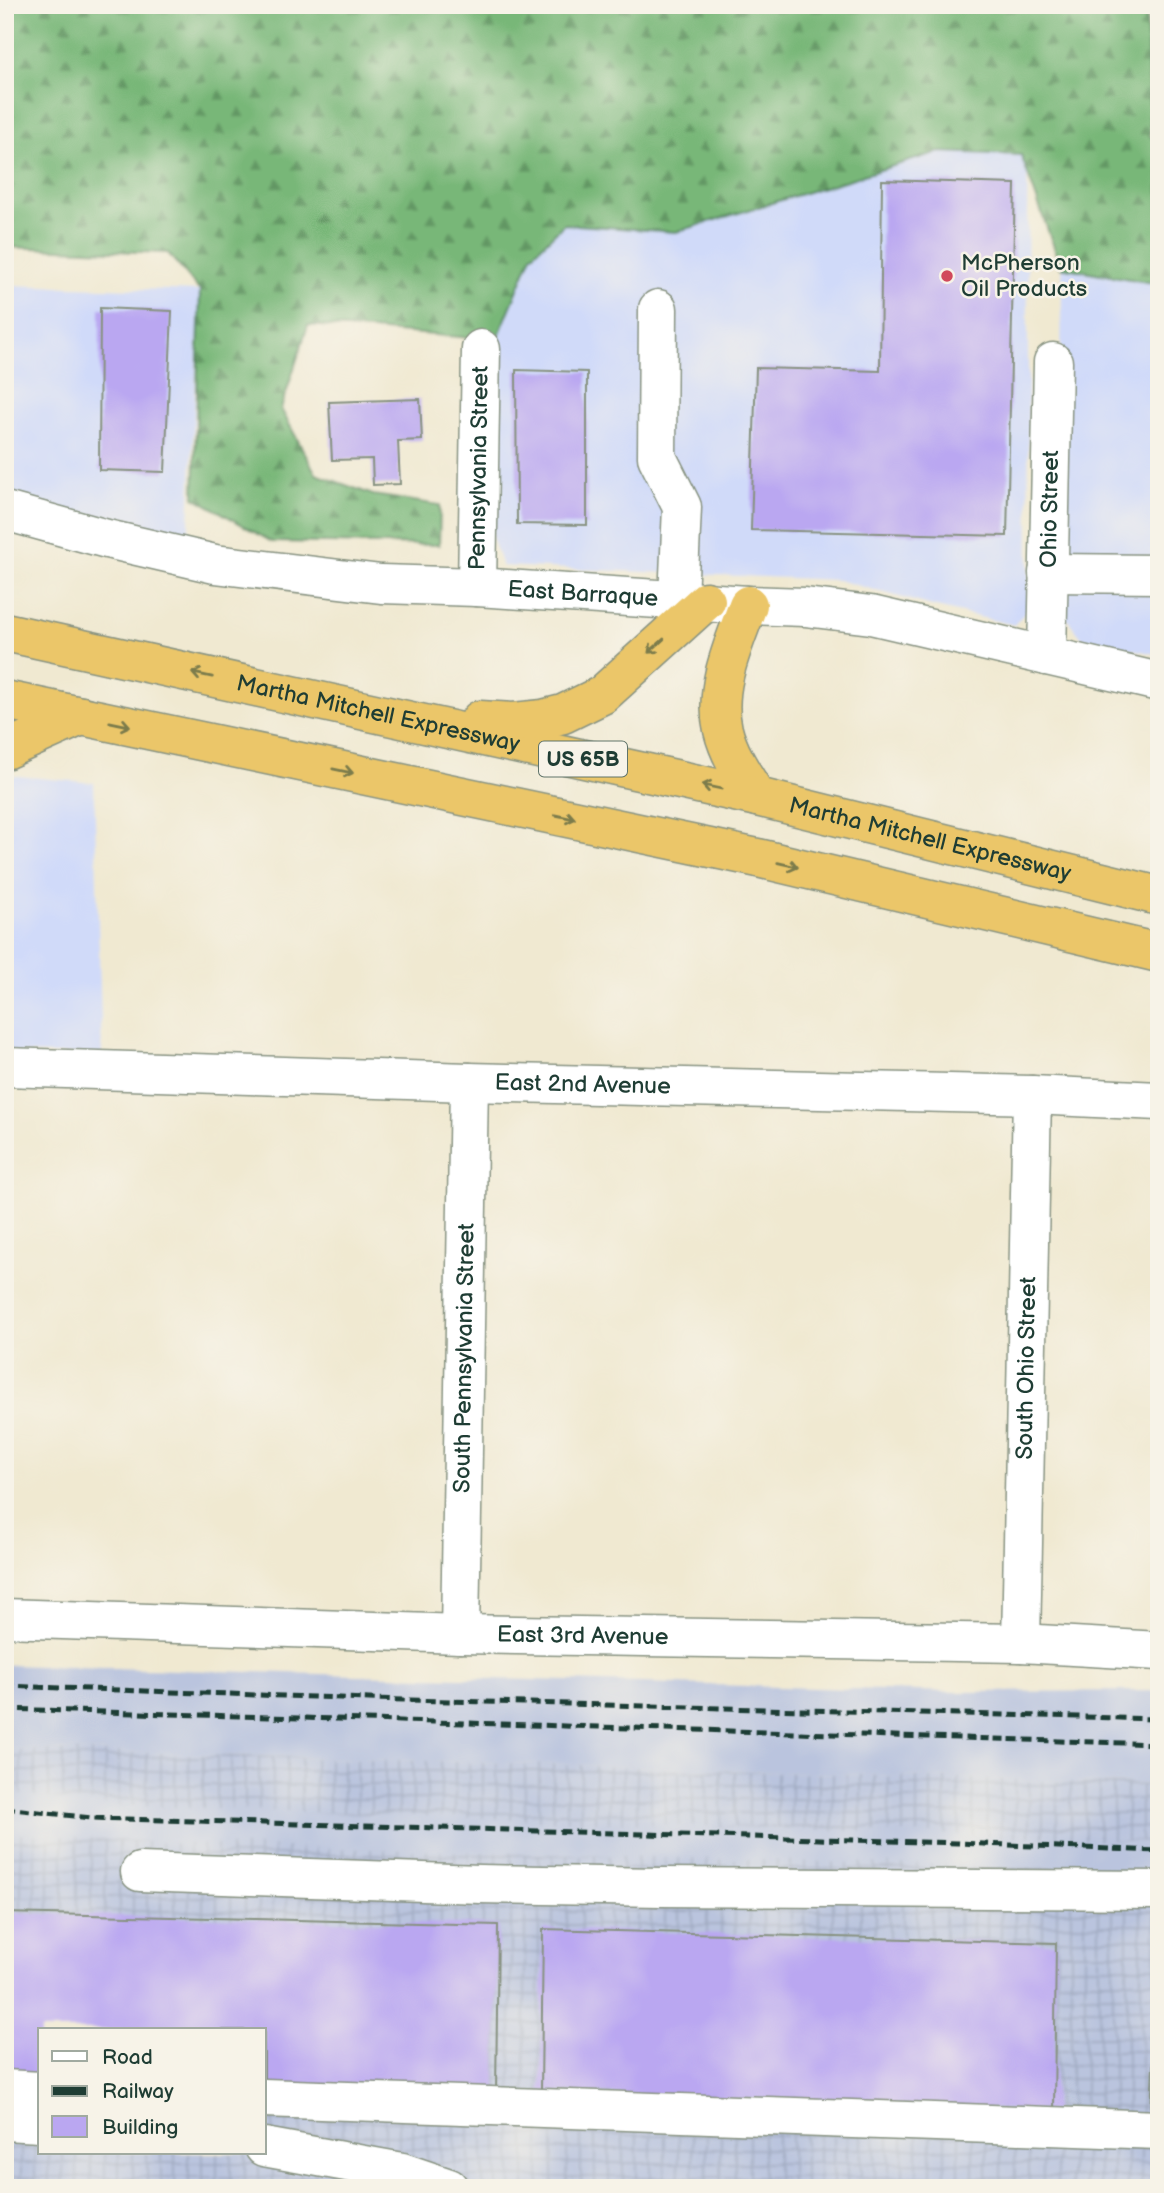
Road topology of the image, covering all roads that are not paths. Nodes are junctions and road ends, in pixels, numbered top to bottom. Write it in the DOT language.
graph roads {
  1 [pos="658,309"];
  2 [pos="481,349"];
  3 [pos="1053,362"];
  4 [pos="5,511"];
  5 [pos="1048,573"];
  6 [pos="1159,574"];
  7 [pos="477,587"];
  8 [pos="692,600"];
  9 [pos="748,605"];
  10 [pos="5,632"];
  11 [pos="1047,656"];
  12 [pos="1159,682"];
  13 [pos="5,700"];
  14 [pos="81,716"];
  15 [pos="387,716"];
  16 [pos="5,750"];
  17 [pos="757,797"];
  18 [pos="1159,896"];
  19 [pos="1159,953"];
  20 [pos="5,1067"];
  21 [pos="469,1082"];
  22 [pos="1031,1095"];
  23 [pos="1159,1101"];
  24 [pos="5,1618"];
  25 [pos="460,1634"];
  26 [pos="1021,1643"];
  27 [pos="1159,1651"];
  28 [pos="140,1872"];
  29 [pos="1159,1891"];
  30 [pos="5,2089"];
  31 [pos="38,2091"];
  32 [pos="266,2098"];
  33 [pos="5,2121"];
  34 [pos="38,2123"];
  35 [pos="266,2124"];
  36 [pos="1159,2130"];
  37 [pos="266,2147"];
  38 [pos="302,2153"];
  39 [pos="449,2188"];
  1 -- 8 [label="street"];
  2 -- 7 [label="street, Pennsylvania Street"];
  3 -- 5 [label="street, Ohio Street"];
  4 -- 7 [label="street, East Barraque"];
  5 -- 6 [label="street"];
  5 -- 11 [label="street, Ohio Street"];
  7 -- 8 [label="street, East Barraque"];
  8 -- 9 [label="street, East Barraque"];
  8 -- 15 [label="highway, one-way"];
  9 -- 11 [label="street, East Barraque"];
  9 -- 17 [label="highway"];
  15 -- 10 [label="highway, Martha Mitchell Expressway / US 65B, one-way"];
  11 -- 12 [label="street, East Barraque"];
  13 -- 14 [label="highway"];
  14 -- 16 [label="highway"];
  14 -- 19 [label="highway, one-way"];
  17 -- 15 [label="highway, Martha Mitchell Expressway / US 65B, one-way"];
  17 -- 18 [label="highway, Martha Mitchell Expressway / US 65B"];
  20 -- 21 [label="street, East 2nd Avenue"];
  21 -- 22 [label="street, East 2nd Avenue"];
  21 -- 25 [label="street, South Pennsylvania Street"];
  22 -- 23 [label="street, East 2nd Avenue"];
  22 -- 26 [label="street, South Ohio Street"];
  24 -- 25 [label="street, East 3rd Avenue"];
  25 -- 26 [label="street, East 3rd Avenue"];
  26 -- 27 [label="street, East 3rd Avenue"];
  28 -- 29 [label="street"];
  30 -- 31 [label="street"];
  32 -- 36 [label="street"];
  33 -- 34 [label="street"];
  35 -- 38 [label="street"];
  37 -- 38 [label="street"];
  38 -- 39 [label="street"];
}
